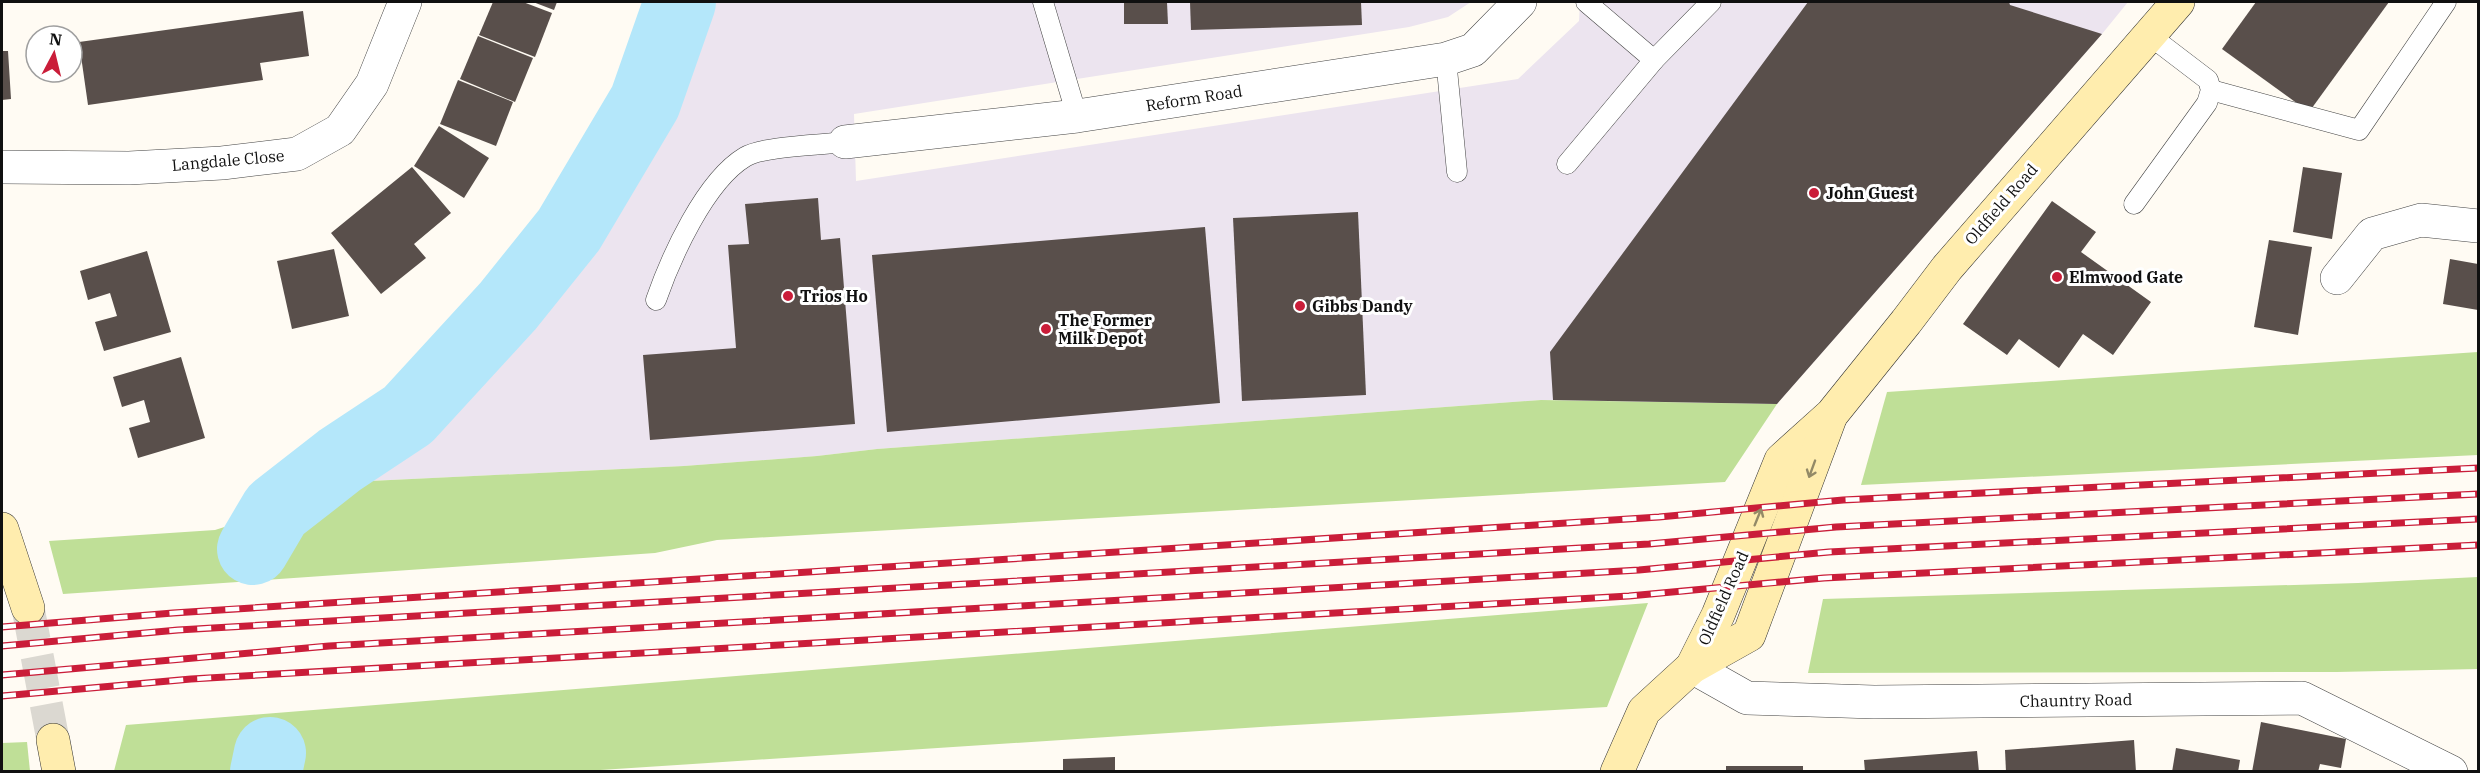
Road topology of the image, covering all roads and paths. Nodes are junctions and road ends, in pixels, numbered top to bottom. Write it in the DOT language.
graph roads {
  1 [pos="405,2"];
  2 [pos="1043,2"];
  3 [pos="1520,2"];
  4 [pos="1586,2"];
  5 [pos="1711,2"];
  6 [pos="2446,2"];
  7 [pos="2171,4"];
  8 [pos="2149,35"];
  9 [pos="1446,59"];
  10 [pos="1654,60"];
  11 [pos="2211,90"];
  12 [pos="1077,116"];
  13 [pos="845,142"];
  14 [pos="1567,164"];
  15 [pos="2,167"];
  16 [pos="1457,172"];
  17 [pos="2133,204"];
  18 [pos="2478,226"];
  19 [pos="2337,278"];
  20 [pos="656,300"];
  21 [pos="2,529"];
  22 [pos="28,608"];
  23 [pos="1692,667"];
  24 [pos="52,740"];
  25 [pos="59,771"];
  26 [pos="1617,771"];
  27 [pos="2451,771"];
  1 -- 15 [label="street, Langdale Close"];
  2 -- 12 [label="lane"];
  3 -- 9 [label="street, Reform Road"];
  4 -- 10 [label="lane"];
  5 -- 10 [label="lane"];
  6 -- 11 [label="lane"];
  7 -- 8 [label="main road, Oldfield Road"];
  8 -- 11 [label="lane"];
  8 -- 23 [label="main road, Oldfield Road"];
  9 -- 12 [label="street, Reform Road"];
  9 -- 16 [label="lane"];
  10 -- 14 [label="lane"];
  11 -- 17 [label="lane"];
  12 -- 13 [label="street, Reform Road"];
  13 -- 20 [label="lane"];
  18 -- 19 [label="street"];
  21 -- 22 [label="main road"];
  23 -- 26 [label="main road, Oldfield Road"];
  23 -- 27 [label="street, Chauntry Road"];
  24 -- 25 [label="main road"];
}
